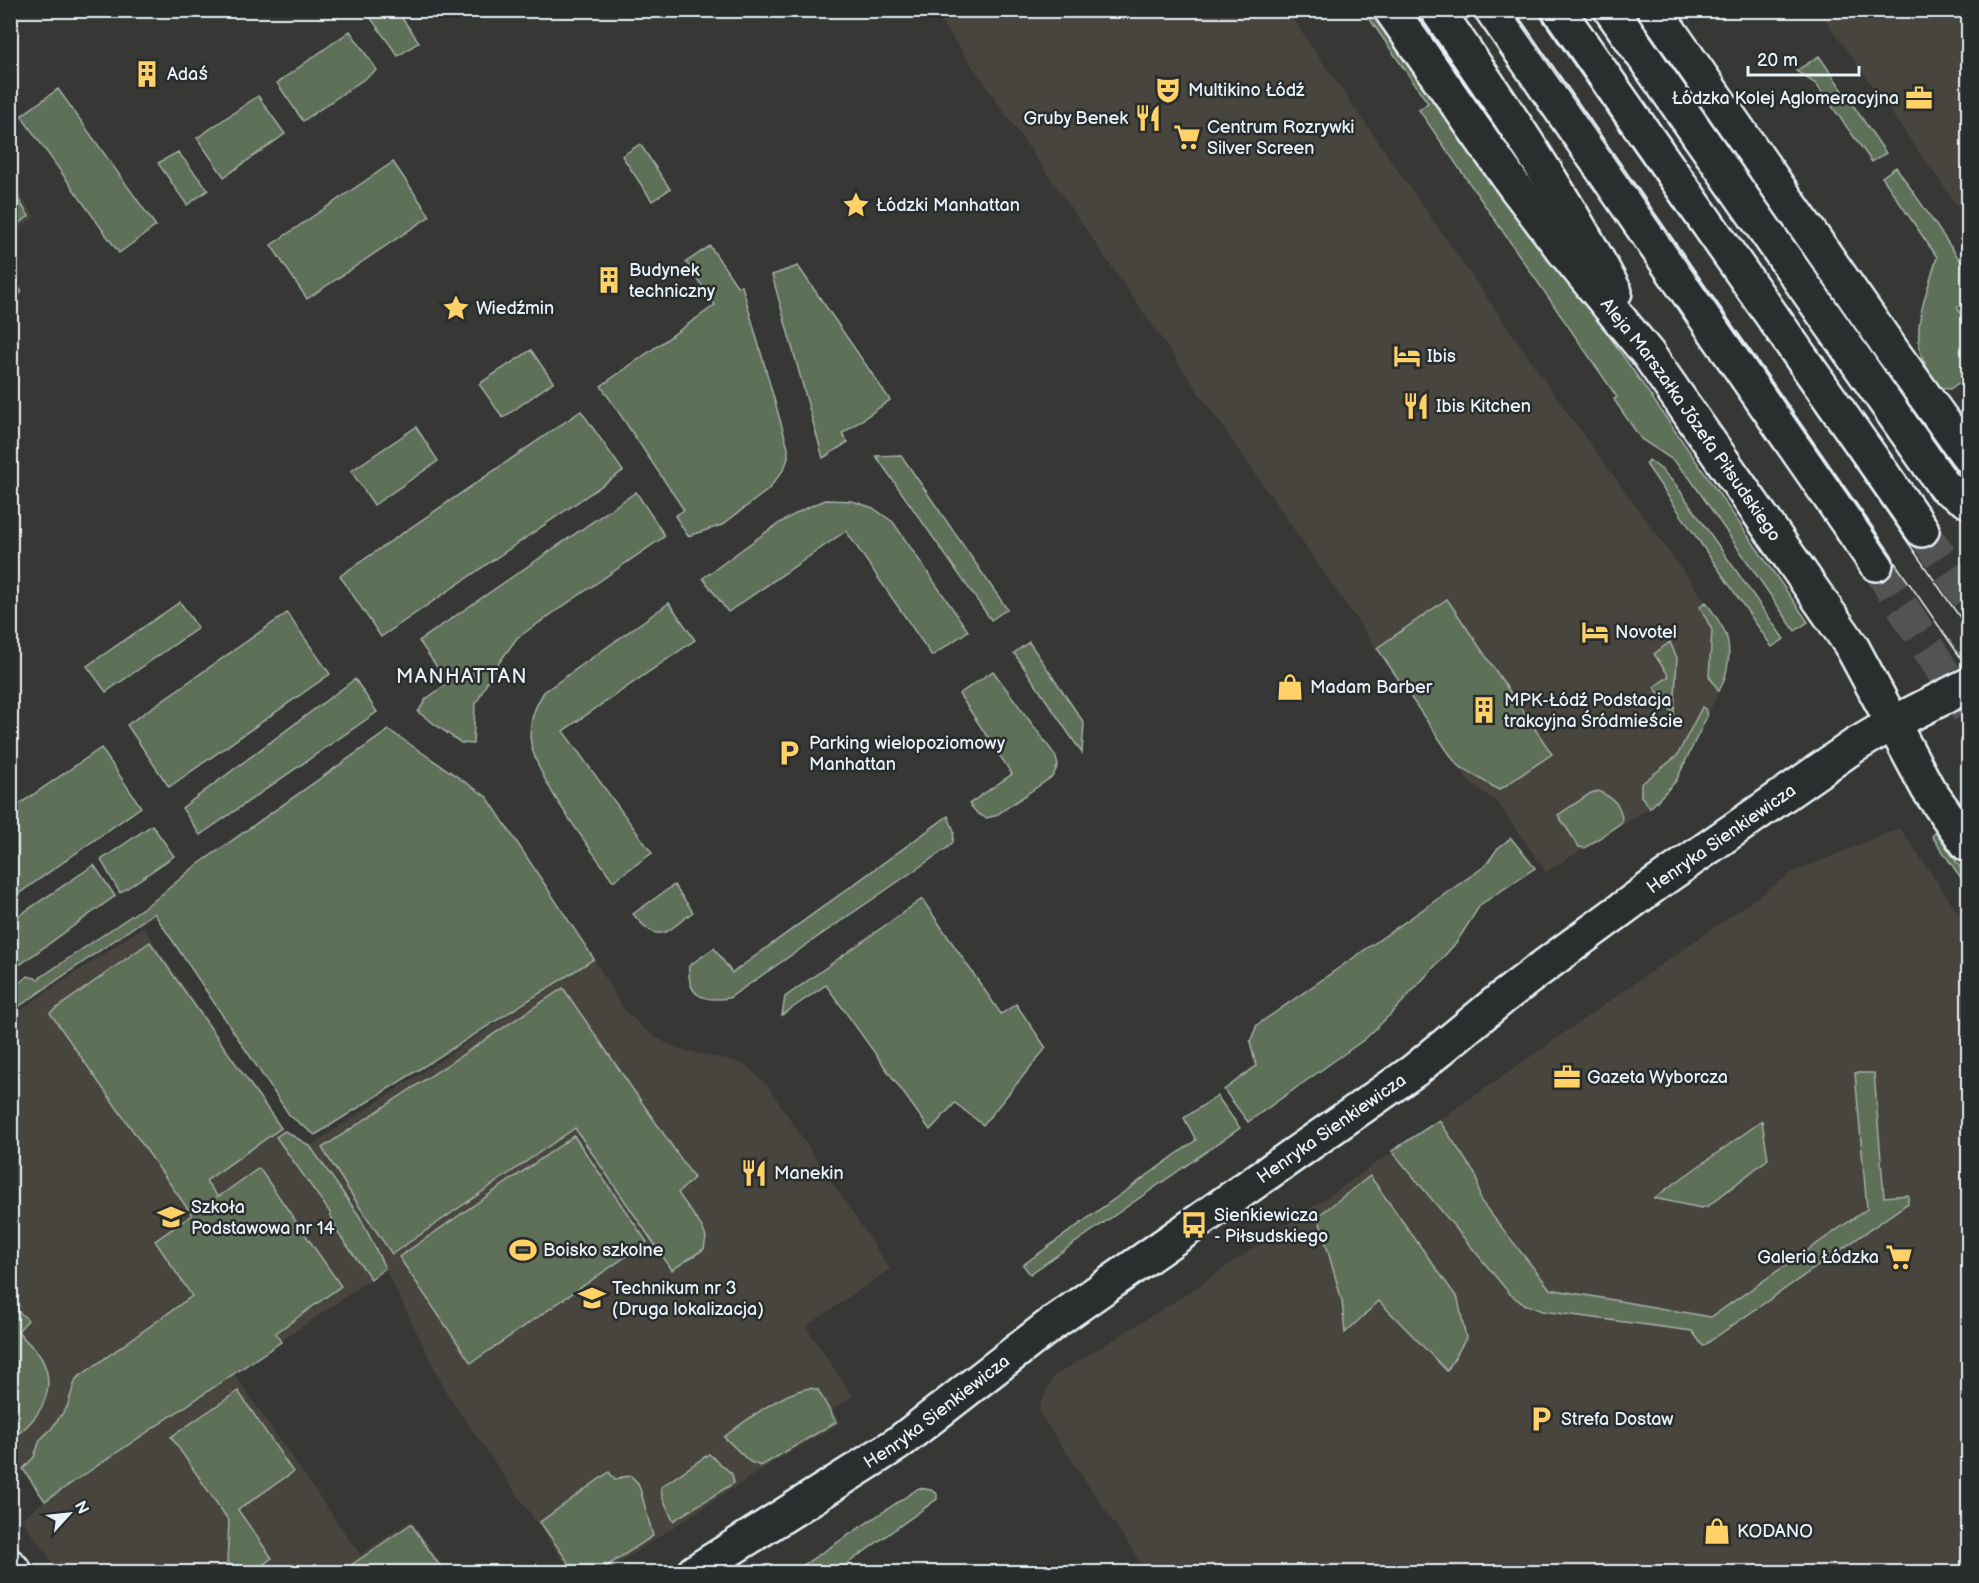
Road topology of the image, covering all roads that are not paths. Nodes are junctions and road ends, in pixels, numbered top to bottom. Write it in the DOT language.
graph roads {
  1 [pos="1391,10"];
  2 [pos="1437,10"];
  3 [pos="1492,10"];
  4 [pos="1558,10"];
  5 [pos="1611,10"];
  6 [pos="1655,10"];
  7 [pos="1648,354"];
  8 [pos="1968,456"];
  9 [pos="1968,501"];
  10 [pos="1922,530"];
  11 [pos="1876,564"];
  12 [pos="1968,685"];
  13 [pos="1893,723"];
  14 [pos="1968,845"];
  15 [pos="10,1566"];
  16 [pos="15,1572"];
  17 [pos="694,1572"];
  1 -- 7 [label="main road, Aleja Marszałka Józefa Piłsudskiego"];
  2 -- 7 [label="main road"];
  3 -- 11 [label="main road"];
  4 -- 10 [label="main road"];
  5 -- 9 [label="main road"];
  6 -- 8 [label="main road"];
  7 -- 13 [label="main road, Aleja Marszałka Józefa Piłsudskiego"];
  12 -- 13 [label="main road, Henryka Sienkiewicza"];
  13 -- 14 [label="main road, Aleja Marszałka Józefa Piłsudskiego"];
  13 -- 17 [label="main road, Henryka Sienkiewicza"];
  15 -- 16 [label="main road"];
}
